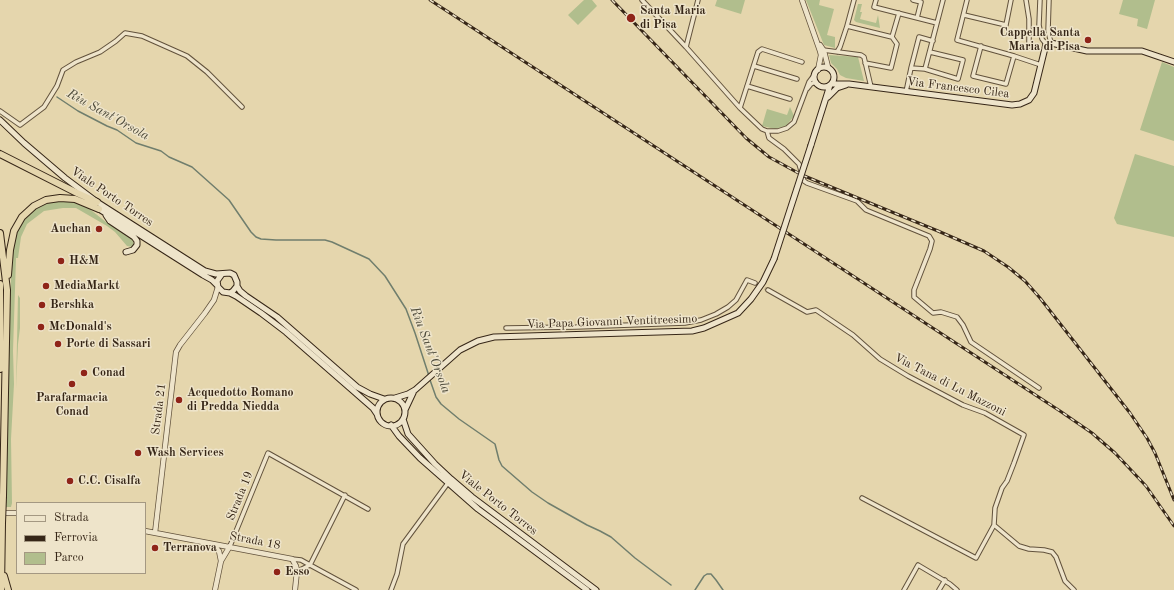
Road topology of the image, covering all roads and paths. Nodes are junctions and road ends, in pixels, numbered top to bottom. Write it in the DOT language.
graph roads {
  1 [pos="642,0"];
  2 [pos="698,0"];
  3 [pos="802,0"];
  4 [pos="848,0"];
  5 [pos="853,0"];
  6 [pos="876,0"];
  7 [pos="913,0"];
  8 [pos="943,0"];
  9 [pos="967,0"];
  10 [pos="1011,0"];
  11 [pos="1026,0"];
  12 [pos="1040,0"];
  13 [pos="1049,0"];
  14 [pos="899,13"];
  15 [pos="964,15"];
  16 [pos="916,18"];
  17 [pos="937,23"];
  18 [pos="847,26"];
  19 [pos="815,36"];
  20 [pos="892,37"];
  21 [pos="933,41"];
  22 [pos="1048,43"];
  23 [pos="981,46"];
  24 [pos="1029,46"];
  25 [pos="686,47"];
  26 [pos="823,50"];
  27 [pos="837,52"];
  28 [pos="930,52"];
  29 [pos="1014,56"];
  30 [pos="802,62"];
  31 [pos="1174,62"];
  32 [pos="865,63"];
  33 [pos="1041,64"];
  34 [pos="754,66"];
  35 [pos="828,68"];
  36 [pos="911,68"];
  37 [pos="925,69"];
  38 [pos="816,72"];
  39 [pos="834,76"];
  40 [pos="797,80"];
  41 [pos="818,84"];
  42 [pos="830,84"];
  43 [pos="848,84"];
  44 [pos="747,86"];
  45 [pos="871,86"];
  46 [pos="805,92"];
  47 [pos="906,92"];
  48 [pos="790,99"];
  49 [pos="825,102"];
  50 [pos="242,107"];
  51 [pos="740,108"];
  52 [pos="0,110"];
  53 [pos="0,120"];
  54 [pos="767,131"];
  55 [pos="0,154"];
  56 [pos="77,193"];
  57 [pos="97,202"];
  58 [pos="102,211"];
  59 [pos="0,233"];
  60 [pos="126,252"];
  61 [pos="222,274"];
  62 [pos="755,283"];
  63 [pos="0,284"];
  64 [pos="217,286"];
  65 [pos="237,286"];
  66 [pos="7,290"];
  67 [pos="768,290"];
  68 [pos="223,292"];
  69 [pos="230,293"];
  70 [pos="214,300"];
  71 [pos="576,327"];
  72 [pos="506,328"];
  73 [pos="574,334"];
  74 [pos="0,369"];
  75 [pos="1039,388"];
  76 [pos="415,390"];
  77 [pos="396,398"];
  78 [pos="384,399"];
  79 [pos="405,410"];
  80 [pos="377,414"];
  81 [pos="403,419"];
  82 [pos="391,426"];
  83 [pos="448,483"];
  84 [pos="345,495"];
  85 [pos="862,498"];
  86 [pos="368,509"];
  87 [pos="16,512"];
  88 [pos="0,513"];
  89 [pos="994,525"];
  90 [pos="146,531"];
  91 [pos="155,533"];
  92 [pos="212,543"];
  93 [pos="230,546"];
  94 [pos="1,550"];
  95 [pos="292,559"];
  96 [pos="221,561"];
  97 [pos="310,565"];
  98 [pos="297,574"];
  99 [pos="945,580"];
  100 [pos="1,590"];
  101 [pos="8,590"];
  102 [pos="215,590"];
  103 [pos="295,590"];
  104 [pos="356,590"];
  105 [pos="391,590"];
  106 [pos="587,590"];
  107 [pos="596,590"];
  108 [pos="904,590"];
  109 [pos="939,590"];
  110 [pos="957,590"];
  111 [pos="1074,590"];
  1 -- 25 [label="street"];
  2 -- 25 [label="street"];
  3 -- 19 [label="street"];
  4 -- 5 [label="street"];
  5 -- 18 [label="street"];
  6 -- 14 [label="street"];
  7 -- 16 [label="street"];
  8 -- 17 [label="street"];
  9 -- 15 [label="street"];
  10 -- 15 [label="street"];
  11 -- 24 [label="street"];
  12 -- 22 [label="street"];
  13 -- 22 [label="street, Via Francesco Cilea"];
  14 -- 16 [label="street"];
  14 -- 20 [label="street"];
  15 -- 23 [label="street"];
  16 -- 17 [label="street"];
  17 -- 21 [label="street"];
  18 -- 20 [label="street"];
  18 -- 27 [label="street"];
  19 -- 26 [label="street"];
  19 -- 38 [label="street"];
  20 -- 32 [label="street"];
  21 -- 28 [label="street"];
  21 -- 36 [label="street"];
  22 -- 31 [label="main road"];
  22 -- 33 [label="main road, Via Francesco Cilea"];
  23 -- 29 [label="street"];
  23 -- 29 [label="street"];
  25 -- 51 [label="street"];
  26 -- 27 [label="street"];
  26 -- 35 [label="street"];
  27 -- 32 [label="street"];
  28 -- 37 [label="street"];
  28 -- 37 [label="street"];
  29 -- 33 [label="street"];
  30 -- 34 [label="street"];
  32 -- 45 [label="street"];
  33 -- 47 [label="main road, Via Francesco Cilea"];
  34 -- 40 [label="street"];
  34 -- 44 [label="street"];
  35 -- 38 [label="main road"];
  35 -- 39 [label="main road"];
  36 -- 37 [label="street"];
  36 -- 47 [label="street"];
  38 -- 41 [label="main road"];
  38 -- 46 [label="street"];
  39 -- 42 [label="main road"];
  39 -- 43 [label="main road, Via Francesco Cilea"];
  41 -- 42 [label="main road"];
  41 -- 46 [label="street"];
  41 -- 49 [label="main road"];
  42 -- 43 [label="main road, Via Francesco Cilea"];
  42 -- 49 [label="main road, Via Papa Giovanni Ventitreesimo"];
  43 -- 45 [label="main road, Via Francesco Cilea"];
  43 -- 49 [label="main road"];
  44 -- 48 [label="street"];
  44 -- 51 [label="street"];
  45 -- 47 [label="main road, Via Francesco Cilea"];
  46 -- 54 [label="street"];
  49 -- 73 [label="main road, Via Papa Giovanni Ventitreesimo, bridge"];
  50 -- 52 [label="street"];
  51 -- 54 [label="street"];
  53 -- 57 [label="main road, Viale Porto Torres"];
  54 -- 75 [label="street"];
  55 -- 56 [label="highway"];
  56 -- 57 [label="highway"];
  56 -- 58 [label="highway"];
  57 -- 61 [label="main road, Viale Porto Torres"];
  58 -- 60 [label="main road"];
  58 -- 64 [label="main road, Viale Porto Torres"];
  58 -- 66 [label="highway"];
  59 -- 66 [label="highway"];
  61 -- 64 [label="main road"];
  61 -- 65 [label="main road"];
  62 -- 71 [label="street"];
  63 -- 74 [label="highway"];
  64 -- 68 [label="main road"];
  64 -- 70 [label="street, Strada 21"];
  65 -- 69 [label="main road"];
  65 -- 78 [label="main road"];
  66 -- 94 [label="highway, bridge"];
  67 -- 89 [label="street, Via Tana di Lu Mazzoni"];
  68 -- 69 [label="main road"];
  68 -- 70 [label="street, Strada 21"];
  69 -- 80 [label="main road"];
  70 -- 91 [label="street, Strada 21"];
  71 -- 72 [label="street"];
  71 -- 73 [label="street"];
  73 -- 76 [label="main road, Via Papa Giovanni Ventitreesimo"];
  76 -- 77 [label="main road, Via Papa Giovanni Ventitreesimo"];
  76 -- 79 [label="main road, Via Papa Giovanni Ventitreesimo"];
  77 -- 78 [label="main road"];
  77 -- 79 [label="main road"];
  78 -- 80 [label="main road"];
  79 -- 81 [label="main road"];
  80 -- 82 [label="main road"];
  81 -- 82 [label="main road"];
  81 -- 107 [label="main road, Viale Porto Torres"];
  82 -- 83 [label="main road, Viale Porto Torres"];
  83 -- 105 [label="street"];
  83 -- 106 [label="main road, Viale Porto Torres"];
  84 -- 86 [label="street"];
  84 -- 93 [label="street, Strada 19"];
  84 -- 97 [label="street"];
  85 -- 89 [label="street, Via Tana di Lu Mazzoni"];
  87 -- 88 [label="street"];
  89 -- 111 [label="street"];
  90 -- 91 [label="street, Strada 18"];
  91 -- 92 [label="street, Strada 18"];
  92 -- 93 [label="street, Strada 18"];
  92 -- 96 [label="street"];
  93 -- 95 [label="street, Strada 18"];
  93 -- 96 [label="street"];
  94 -- 100 [label="highway"];
  94 -- 101 [label="highway"];
  95 -- 97 [label="street, Strada 18"];
  95 -- 98 [label="street"];
  96 -- 102 [label="street"];
  97 -- 98 [label="street"];
  97 -- 104 [label="street, Strada 18"];
  98 -- 103 [label="street"];
  99 -- 108 [label="street"];
  99 -- 109 [label="street"];
  99 -- 110 [label="street"];
}
